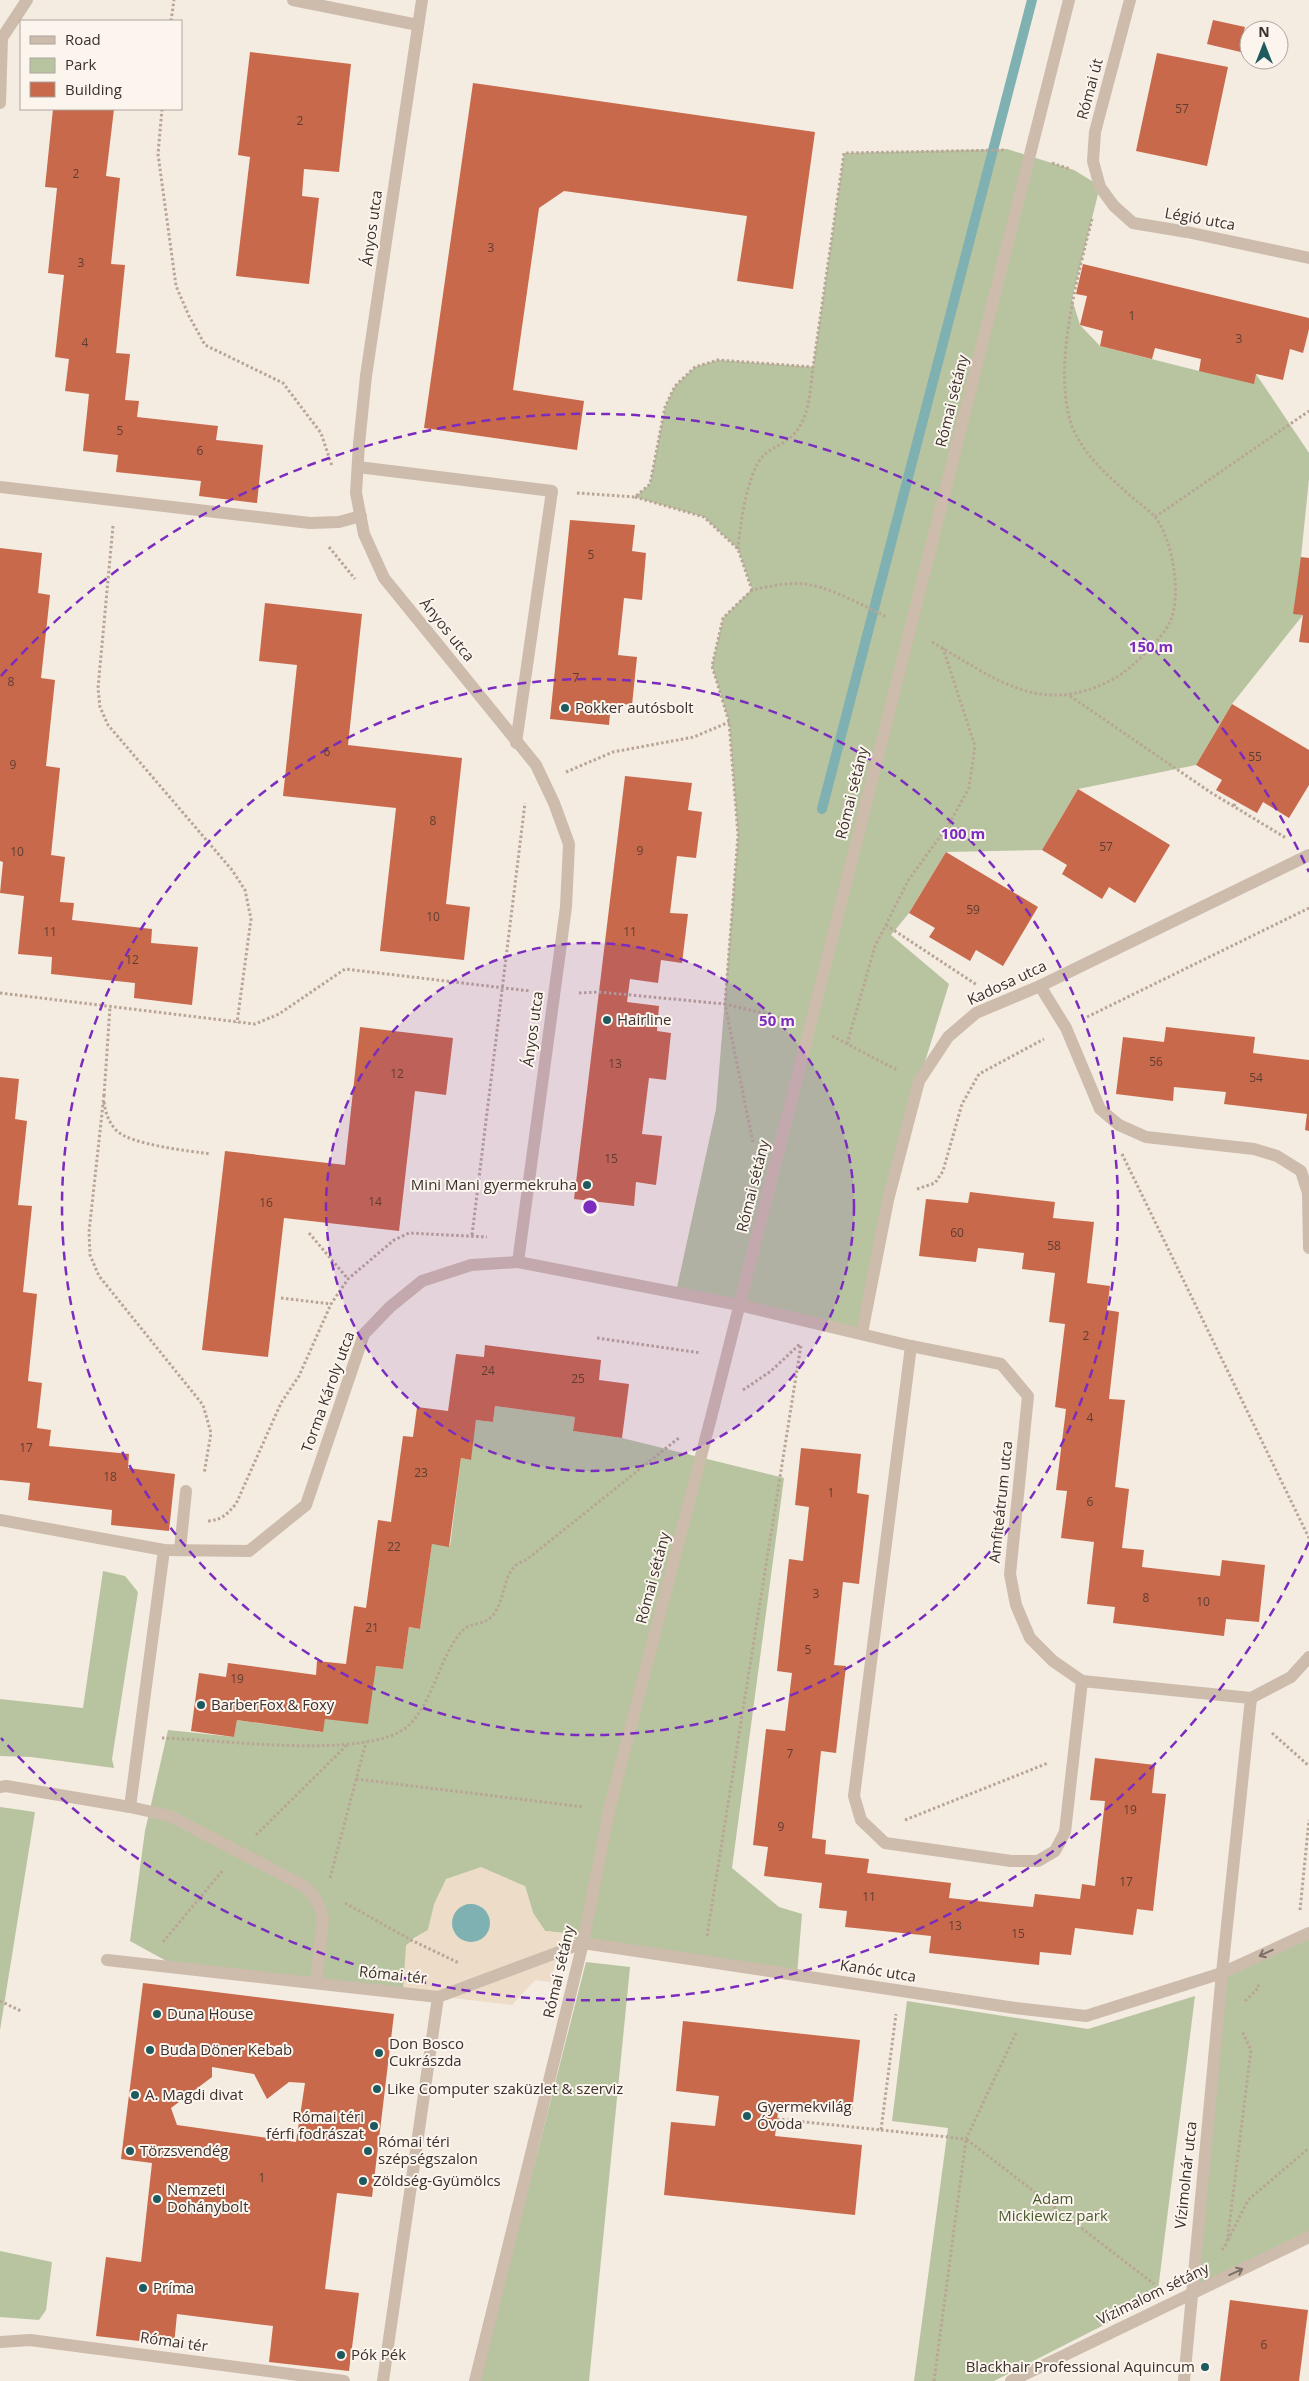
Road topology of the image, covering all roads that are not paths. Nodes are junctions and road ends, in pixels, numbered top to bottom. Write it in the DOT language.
graph roads {
  1 [pos="27,0"];
  2 [pos="293,0"];
  3 [pos="422,0"];
  4 [pos="1069,0"];
  5 [pos="1130,0"];
  6 [pos="418,25"];
  7 [pos="0,103"];
  8 [pos="1100,186"];
  9 [pos="1309,258"];
  10 [pos="358,467"];
  11 [pos="0,487"];
  12 [pos="361,516"];
  13 [pos="516,743"];
  14 [pos="1309,855"];
  15 [pos="1040,986"];
  16 [pos="1309,1248"];
  17 [pos="518,1262"];
  18 [pos="739,1304"];
  19 [pos="862,1333"];
  20 [pos="911,1346"];
  21 [pos="186,1491"];
  22 [pos="0,1520"];
  23 [pos="164,1550"];
  24 [pos="180,1550"];
  25 [pos="1309,1657"];
  26 [pos="1082,1680"];
  27 [pos="1252,1698"];
  28 [pos="0,1787"];
  29 [pos="130,1807"];
  30 [pos="1304,1936"];
  31 [pos="584,1943"];
  32 [pos="107,1960"];
  33 [pos="1222,1973"];
  34 [pos="316,1983"];
  35 [pos="438,1997"];
  36 [pos="1309,2238"];
  37 [pos="1191,2293"];
  38 [pos="0,2342"];
  39 [pos="344,2381"];
  40 [pos="383,2381"];
  41 [pos="475,2381"];
  42 [pos="1012,2381"];
  43 [pos="1184,2381"];
  1 -- 7 [label="street"];
  2 -- 6 [label="street"];
  3 -- 6 [label="street, Ányos utca"];
  4 -- 18 [label="street, Római sétány"];
  5 -- 8 [label="street, Római út"];
  6 -- 10 [label="street, Ányos utca"];
  8 -- 9 [label="street, Légió utca"];
  10 -- 12 [label="street, Ányos utca"];
  10 -- 13 [label="street"];
  11 -- 12 [label="street"];
  12 -- 13 [label="street, Ányos utca"];
  13 -- 17 [label="street, Ányos utca"];
  14 -- 15 [label="street, Kadosa utca"];
  15 -- 16 [label="street"];
  15 -- 19 [label="street, Kadosa utca"];
  17 -- 18 [label="street, Torma Károly utca"];
  17 -- 24 [label="street, Torma Károly utca"];
  18 -- 19 [label="street, Amfiteátrum utca"];
  18 -- 31 [label="street, Római sétány"];
  19 -- 20 [label="street, Amfiteátrum utca"];
  20 -- 26 [label="street, Amfiteátrum utca"];
  20 -- 26 [label="street"];
  21 -- 24 [label="street"];
  22 -- 23 [label="street, Torma Károly utca"];
  23 -- 24 [label="street, Torma Károly utca"];
  23 -- 29 [label="street"];
  25 -- 27 [label="street"];
  26 -- 27 [label="street, Amfiteátrum utca"];
  27 -- 33 [label="street, Vízimolnár utca"];
  28 -- 29 [label="street"];
  29 -- 34 [label="street"];
  30 -- 33 [label="street, Kanóc utca, one-way"];
  31 -- 33 [label="street, Kanóc utca"];
  31 -- 35 [label="street, Kanóc utca"];
  31 -- 41 [label="street, Római sétány"];
  32 -- 34 [label="street, Római tér"];
  33 -- 37 [label="street, Vízimolnár utca"];
  34 -- 35 [label="street, Római tér"];
  35 -- 40 [label="street, Római tér"];
  37 -- 36 [label="street, Vízimalom sétány, one-way"];
  37 -- 42 [label="street, Vízimalom sétány"];
  37 -- 43 [label="street, Vízimolnár utca"];
  38 -- 39 [label="street, Római tér"];
}
